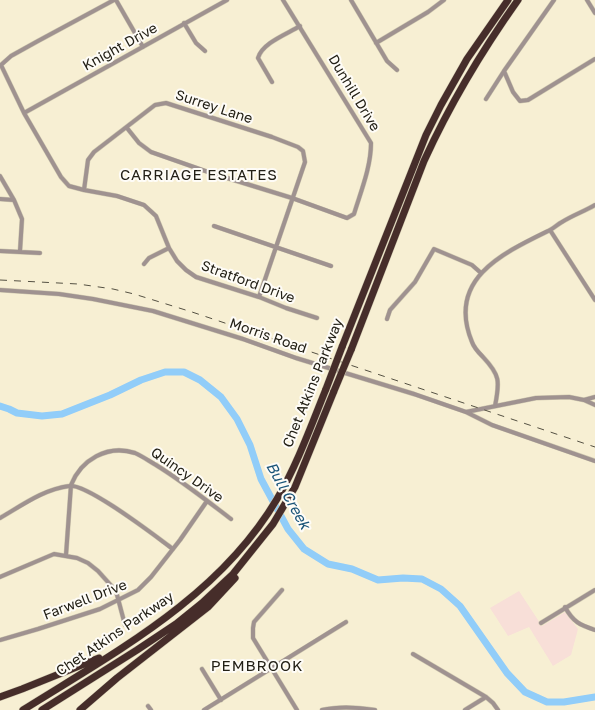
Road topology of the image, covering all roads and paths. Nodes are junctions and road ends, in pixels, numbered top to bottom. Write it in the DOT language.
graph roads {
  1 [pos="115,0"];
  2 [pos="227,0"];
  3 [pos="282,0"];
  4 [pos="351,0"];
  5 [pos="444,0"];
  6 [pos="508,0"];
  7 [pos="518,0"];
  8 [pos="554,0"];
  9 [pos="586,0"];
  10 [pos="595,13"];
  11 [pos="184,23"];
  12 [pos="300,26"];
  13 [pos="376,43"];
  14 [pos="143,47"];
  15 [pos="204,51"];
  16 [pos="595,59"];
  17 [pos="397,70"];
  18 [pos="504,71"];
  19 [pos="272,82"];
  20 [pos="486,99"];
  21 [pos="24,113"];
  22 [pos="127,128"];
  23 [pos="0,176"];
  24 [pos="84,190"];
  25 [pos="292,198"];
  26 [pos="0,199"];
  27 [pos="14,200"];
  28 [pos="595,205"];
  29 [pos="214,226"];
  30 [pos="550,230"];
  31 [pos="275,247"];
  32 [pos="169,248"];
  33 [pos="0,251"];
  34 [pos="20,251"];
  35 [pos="40,253"];
  36 [pos="144,264"];
  37 [pos="331,266"];
  38 [pos="481,273"];
  39 [pos="0,290"];
  40 [pos="259,297"];
  41 [pos="595,300"];
  42 [pos="317,318"];
  43 [pos="387,319"];
  44 [pos="595,397"];
  45 [pos="584,400"];
  46 [pos="595,405"];
  47 [pos="495,406"];
  48 [pos="466,412"];
  49 [pos="595,461"];
  50 [pos="71,486"];
  51 [pos="207,501"];
  52 [pos="0,518"];
  53 [pos="231,519"];
  54 [pos="264,538"];
  55 [pos="173,549"];
  56 [pos="66,555"];
  57 [pos="0,577"];
  58 [pos="282,590"];
  59 [pos="595,590"];
  60 [pos="120,600"];
  61 [pos="566,608"];
  62 [pos="346,622"];
  63 [pos="541,623"];
  64 [pos="125,625"];
  65 [pos="595,630"];
  66 [pos="0,640"];
  67 [pos="118,651"];
  68 [pos="413,654"];
  69 [pos="202,669"];
  70 [pos="271,669"];
  71 [pos="0,697"];
  72 [pos="486,697"];
  73 [pos="221,700"];
  74 [pos="148,706"];
  75 [pos="23,710"];
  76 [pos="42,710"];
  77 [pos="80,710"];
  78 [pos="151,710"];
  79 [pos="204,710"];
  80 [pos="297,710"];
  81 [pos="322,710"];
  82 [pos="375,710"];
  83 [pos="465,710"];
  84 [pos="498,710"];
  1 -- 14 [label="street"];
  1 -- 21 [label="street, Stratford Drive"];
  2 -- 11 [label="street, Knight Drive"];
  3 -- 12 [label="street, Dunhill Drive"];
  4 -- 13 [label="street"];
  5 -- 13 [label="street"];
  6 -- 67 [label="highway, Chet Atkins Parkway, bridge"];
  7 -- 54 [label="highway, Chet Atkins Parkway, bridge"];
  8 -- 18 [label="street"];
  9 -- 10 [label="street"];
  11 -- 14 [label="street, Knight Drive"];
  11 -- 15 [label="street"];
  12 -- 19 [label="street"];
  12 -- 25 [label="street, Dunhill Drive"];
  13 -- 17 [label="street"];
  14 -- 21 [label="street, Knight Drive"];
  16 -- 18 [label="street"];
  18 -- 20 [label="street"];
  21 -- 24 [label="street, Stratford Drive"];
  22 -- 24 [label="street, Surrey Lane"];
  22 -- 25 [label="street"];
  22 -- 25 [label="street, Surrey Lane"];
  23 -- 27 [label="street"];
  24 -- 32 [label="street, Stratford Drive"];
  25 -- 31 [label="street"];
  26 -- 27 [label="street"];
  27 -- 34 [label="street"];
  28 -- 30 [label="street"];
  29 -- 31 [label="street"];
  30 -- 38 [label="street"];
  30 -- 41 [label="street"];
  31 -- 37 [label="street"];
  31 -- 40 [label="street"];
  32 -- 36 [label="street"];
  32 -- 40 [label="street, Stratford Drive"];
  33 -- 34 [label="street"];
  34 -- 35 [label="street"];
  38 -- 43 [label="street"];
  38 -- 47 [label="street"];
  39 -- 48 [label="street, Morris Road"];
  40 -- 42 [label="street, Stratford Drive"];
  44 -- 45 [label="street"];
  45 -- 46 [label="street"];
  45 -- 47 [label="street"];
  47 -- 48 [label="street"];
  48 -- 49 [label="street, Morris Road"];
  50 -- 51 [label="street, Quincy Drive"];
  50 -- 52 [label="street"];
  50 -- 55 [label="street"];
  50 -- 56 [label="street, Quincy Drive"];
  51 -- 53 [label="street, Quincy Drive"];
  51 -- 55 [label="street, Farwell Drive"];
  54 -- 76 [label="highway, Chet Atkins Parkway"];
  54 -- 77 [label="highway"];
  55 -- 60 [label="street, Farwell Drive"];
  56 -- 57 [label="street"];
  56 -- 60 [label="street"];
  58 -- 70 [label="street"];
  59 -- 61 [label="street"];
  60 -- 64 [label="street"];
  60 -- 66 [label="street, Farwell Drive"];
  61 -- 63 [label="street"];
  61 -- 65 [label="street"];
  62 -- 70 [label="street"];
  67 -- 71 [label="highway"];
  67 -- 75 [label="highway, Chet Atkins Parkway"];
  68 -- 72 [label="street"];
  69 -- 73 [label="street"];
  70 -- 73 [label="street"];
  70 -- 80 [label="street"];
  72 -- 83 [label="street"];
  72 -- 84 [label="street"];
  73 -- 79 [label="street"];
  74 -- 78 [label="street"];
  81 -- 82 [label="street"];
}
